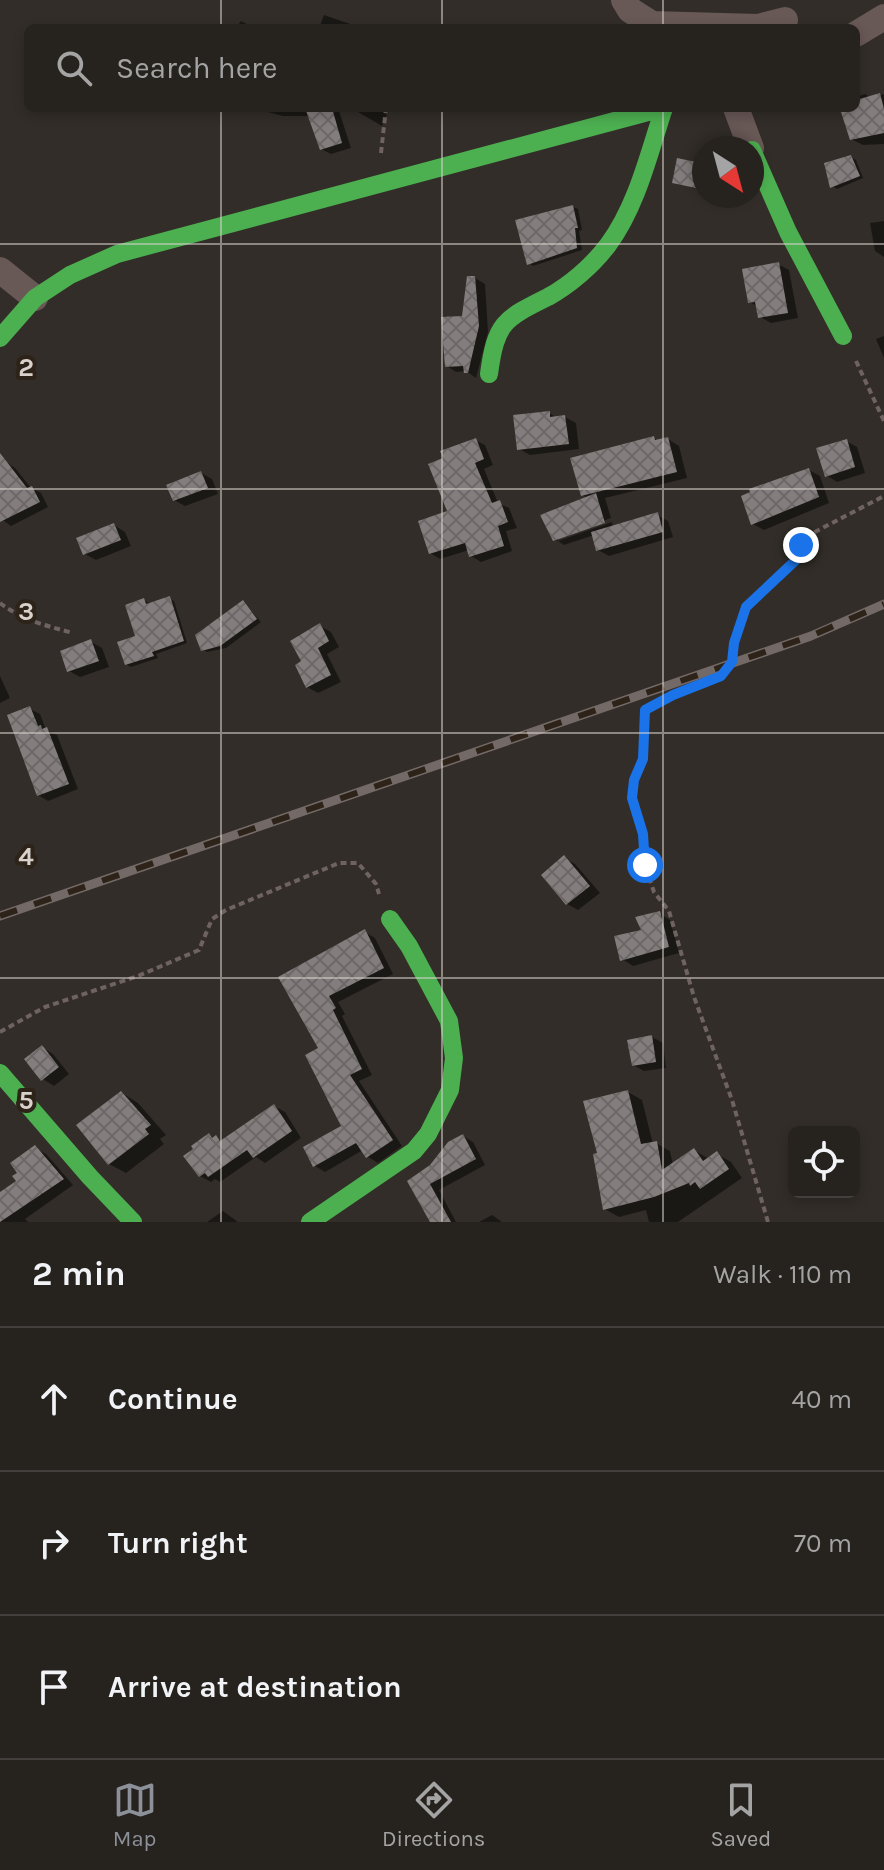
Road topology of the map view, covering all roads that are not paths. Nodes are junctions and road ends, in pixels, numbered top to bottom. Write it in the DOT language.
graph roads {
  1 [pos="624,0"];
  2 [pos="785,16"];
  3 [pos="884,17"];
  4 [pos="652,24"];
  5 [pos="765,24"];
  6 [pos="860,32"];
  7 [pos="649,112"];
  8 [pos="663,112"];
  9 [pos="738,112"];
  10 [pos="747,136"];
  11 [pos="764,177"];
  12 [pos="0,270"];
  13 [pos="35,298"];
  14 [pos="843,336"];
  15 [pos="0,338"];
  16 [pos="489,374"];
  17 [pos="390,919"];
  18 [pos="0,1073"];
  19 [pos="133,1222"];
  20 [pos="310,1222"];
  1 -- 4 [label="street"];
  2 -- 5 [label="street"];
  3 -- 6 [label="street"];
  7 -- 13 [label="street"];
  8 -- 16 [label="street"];
  9 -- 10 [label="street"];
  11 -- 14 [label="street"];
  12 -- 13 [label="street"];
  13 -- 15 [label="street"];
  17 -- 20 [label="street"];
  18 -- 19 [label="street"];
}
